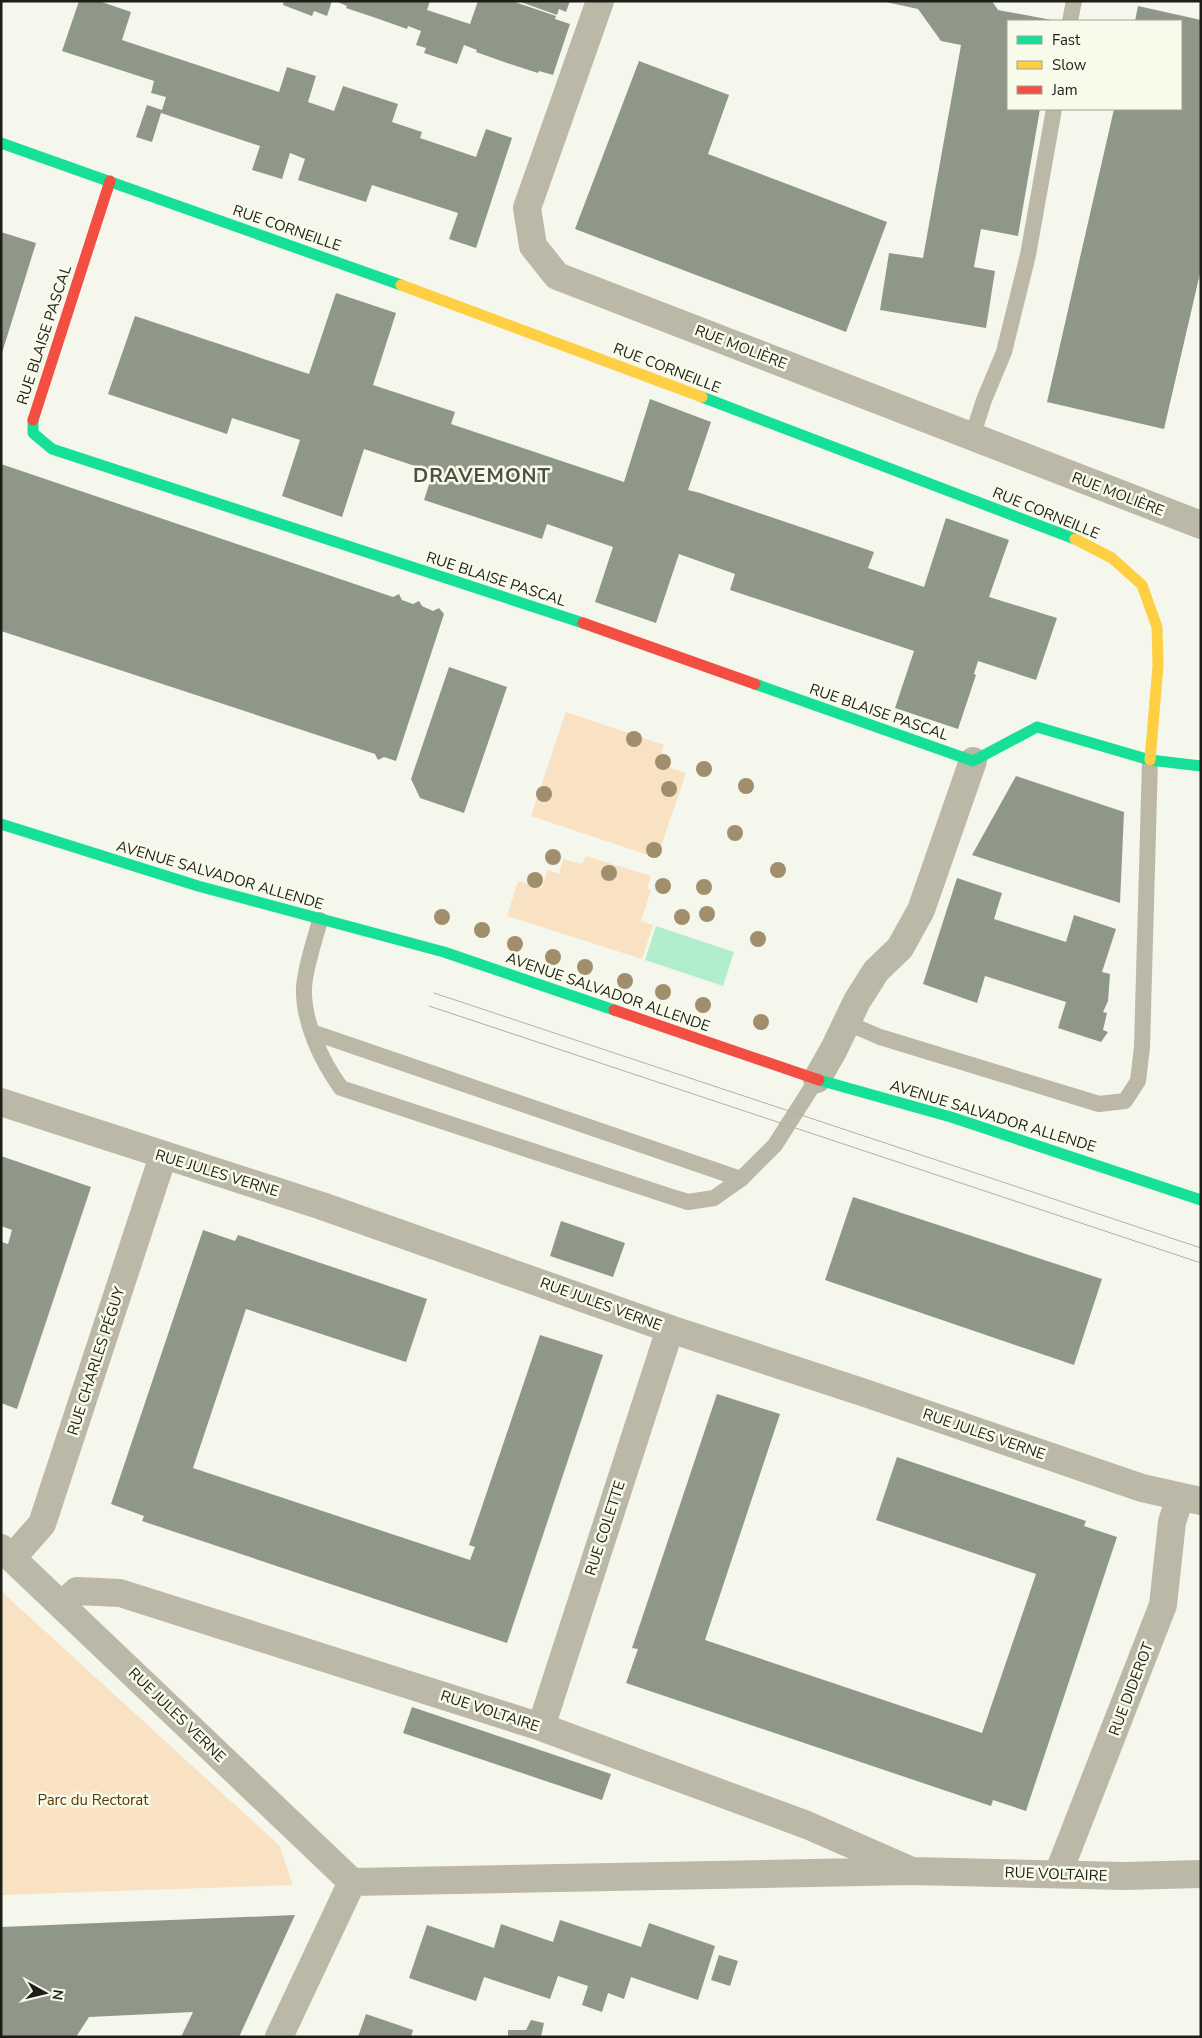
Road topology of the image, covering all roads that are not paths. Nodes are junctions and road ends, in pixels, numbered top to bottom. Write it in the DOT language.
graph roads {
  1 [pos="600,1"];
  2 [pos="1074,1"];
  3 [pos="1070,20"];
  4 [pos="1054,110"];
  5 [pos="1,143"];
  6 [pos="110,181"];
  7 [pos="972,437"];
  8 [pos="1201,525"];
  9 [pos="1150,760"];
  10 [pos="973,761"];
  11 [pos="1201,766"];
  12 [pos="1,824"];
  13 [pos="320,920"];
  14 [pos="847,1023"];
  15 [pos="312,1032"];
  16 [pos="817,1079"];
  17 [pos="1,1102"];
  18 [pos="162,1156"];
  19 [pos="741,1179"];
  20 [pos="1201,1200"];
  21 [pos="670,1329"];
  22 [pos="1190,1500"];
  23 [pos="6,1553"];
  24 [pos="62,1605"];
  25 [pos="541,1727"];
  26 [pos="912,1871"];
  27 [pos="1058,1874"];
  28 [pos="1201,1874"];
  29 [pos="352,1882"];
  30 [pos="279,2037"];
  1 -- 7 [label="street, RUE MOLIÈRE"];
  2 -- 3 [label="lane"];
  4 -- 7 [label="lane"];
  5 -- 6 [label="street, RUE CORNEILLE"];
  6 -- 9 [label="street, RUE CORNEILLE"];
  6 -- 10 [label="street, RUE BLAISE PASCAL"];
  7 -- 8 [label="street, RUE MOLIÈRE"];
  9 -- 10 [label="street"];
  9 -- 11 [label="street"];
  9 -- 14 [label="lane"];
  10 -- 14 [label="street"];
  12 -- 13 [label="street, AVENUE SALVADOR ALLENDE"];
  13 -- 15 [label="lane"];
  13 -- 16 [label="street, AVENUE SALVADOR ALLENDE"];
  14 -- 16 [label="street"];
  15 -- 19 [label="lane"];
  15 -- 19 [label="lane"];
  16 -- 19 [label="lane"];
  16 -- 20 [label="street, AVENUE SALVADOR ALLENDE"];
  17 -- 18 [label="street, RUE JULES VERNE"];
  18 -- 21 [label="street, RUE JULES VERNE"];
  18 -- 23 [label="street, RUE CHARLES PÉGUY"];
  21 -- 22 [label="street, RUE JULES VERNE"];
  21 -- 25 [label="street, RUE COLETTE"];
  22 -- 27 [label="street, RUE DIDEROT"];
  23 -- 24 [label="street, RUE JULES VERNE"];
  24 -- 25 [label="street, RUE VOLTAIRE"];
  24 -- 29 [label="street, RUE JULES VERNE"];
  25 -- 26 [label="street, RUE VOLTAIRE"];
  26 -- 27 [label="street, RUE VOLTAIRE"];
  26 -- 29 [label="street, RUE VOLTAIRE"];
  27 -- 28 [label="street, RUE VOLTAIRE"];
  29 -- 30 [label="street"];
}
